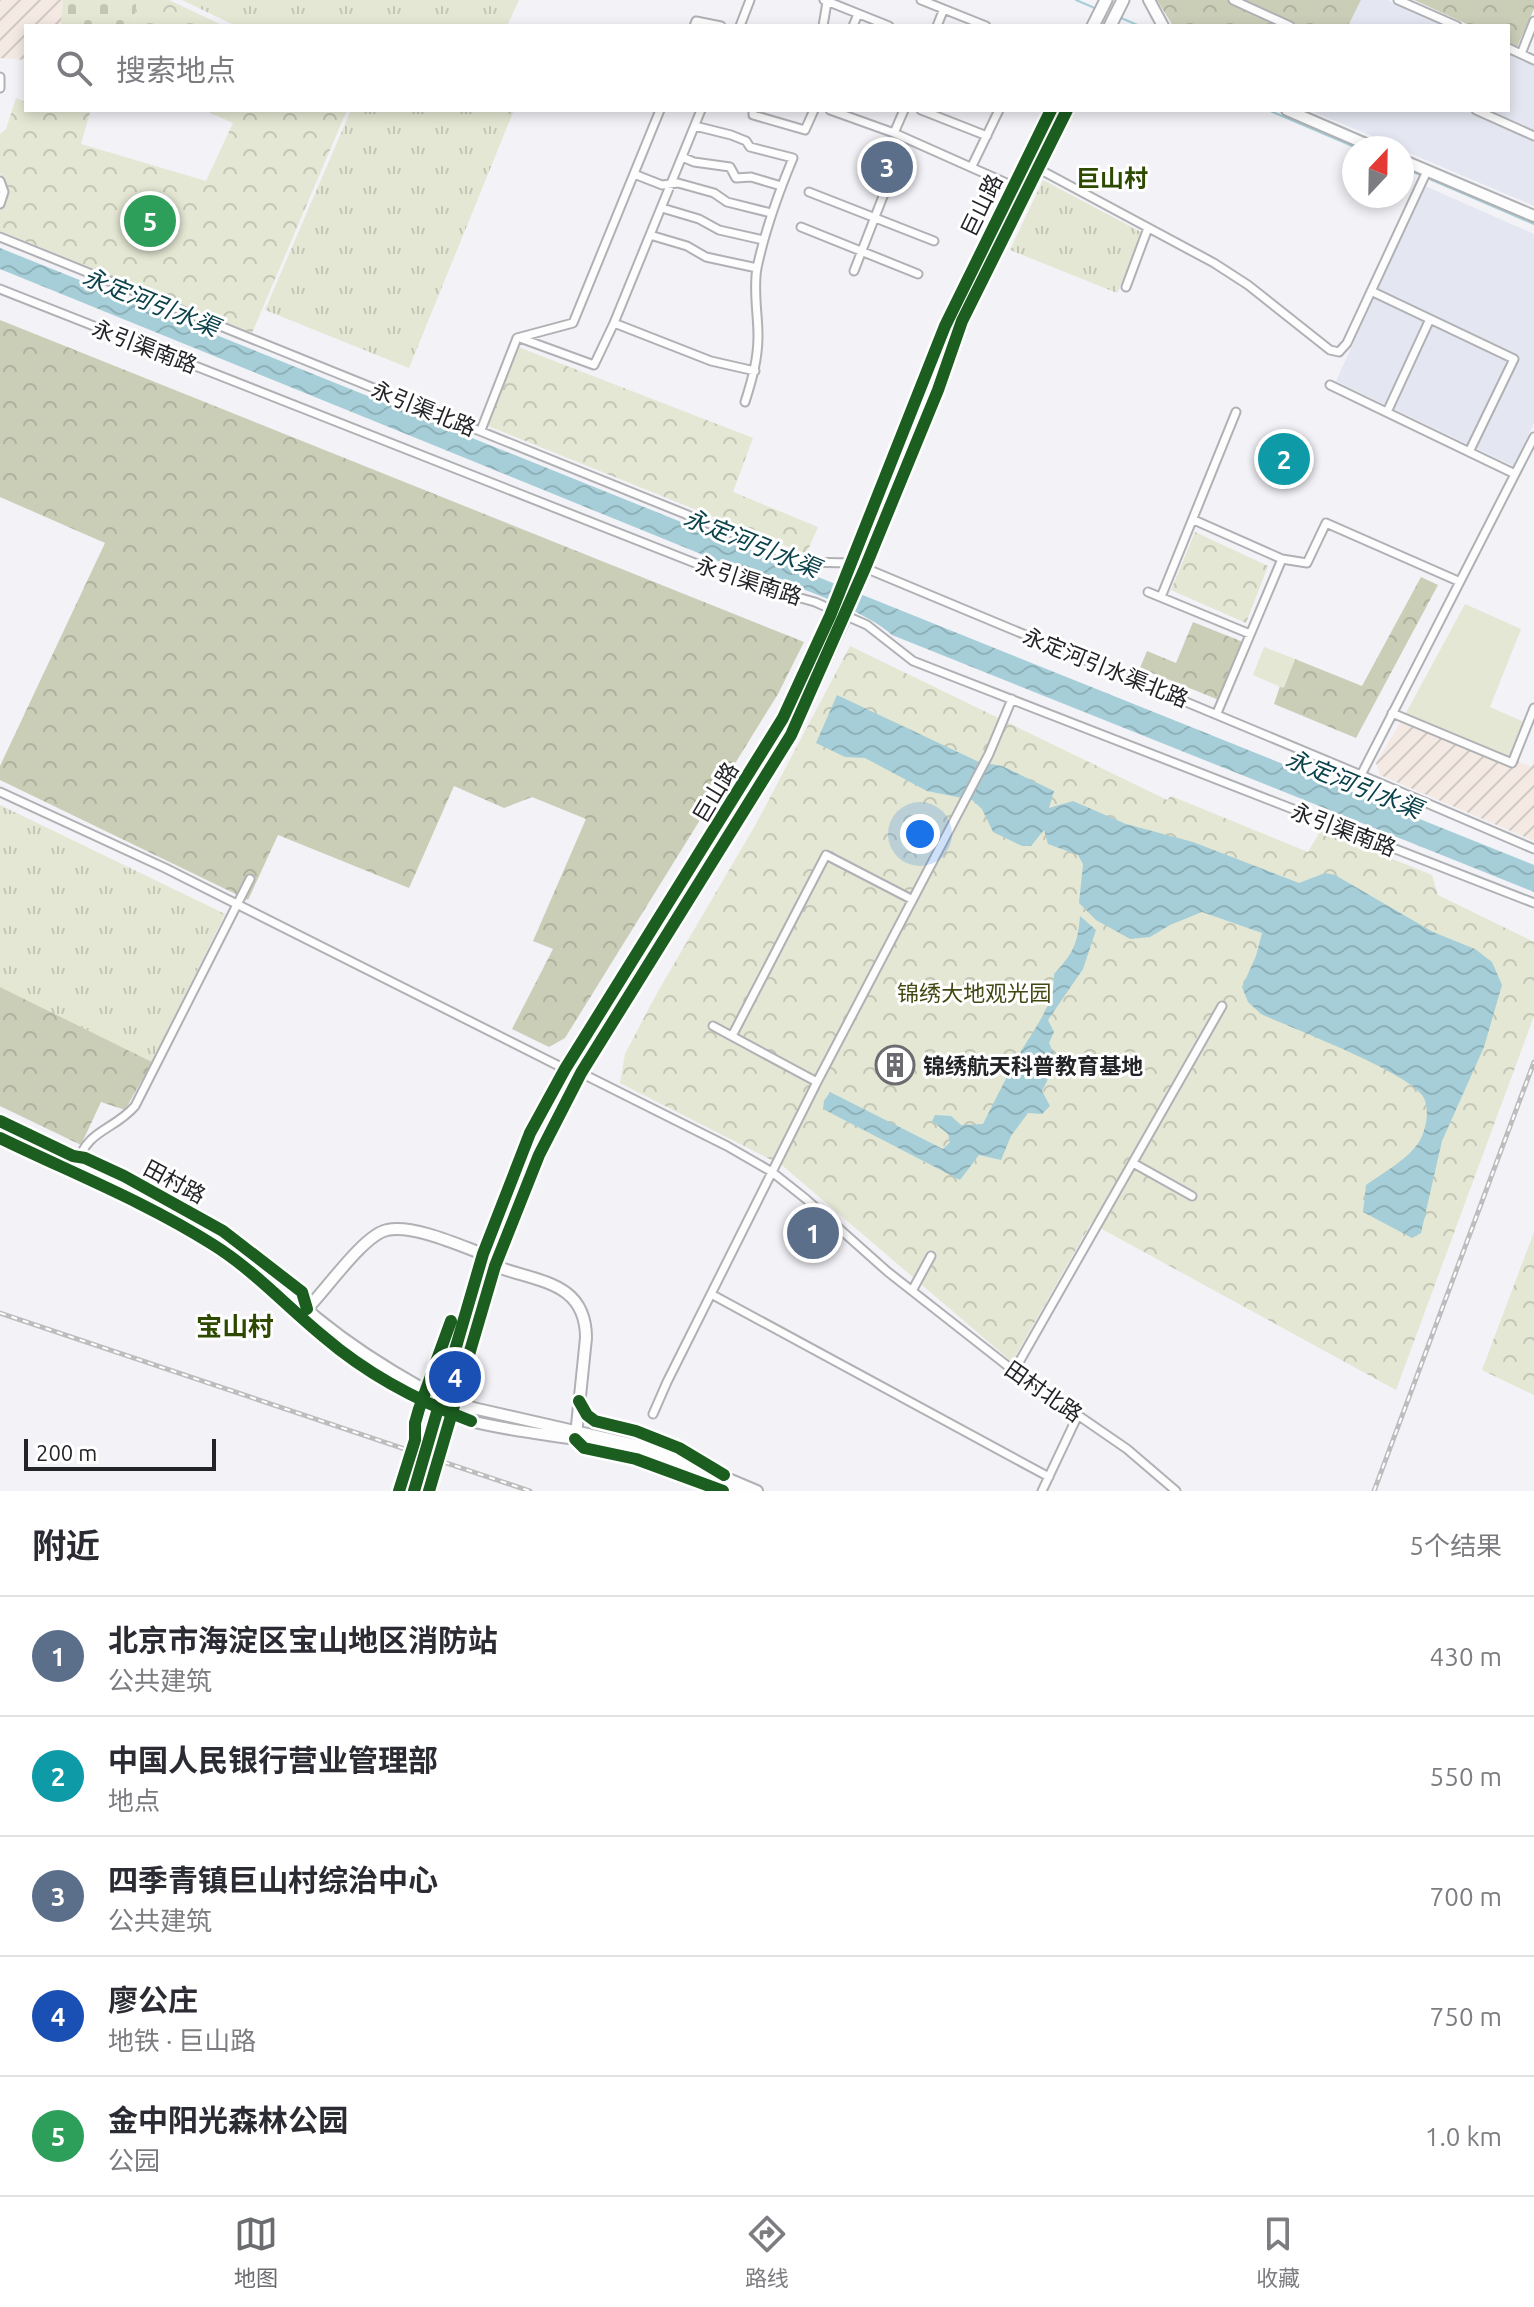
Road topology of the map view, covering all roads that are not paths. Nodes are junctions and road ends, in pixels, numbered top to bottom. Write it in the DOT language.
graph roads {
  1 [pos="750,0"];
  2 [pos="921,0"];
  3 [pos="1106,0"];
  4 [pos="1123,0"];
  5 [pos="1149,0"];
  6 [pos="1233,0"];
  7 [pos="1398,0"];
  8 [pos="825,1"];
  9 [pos="943,11"];
  10 [pos="858,14"];
  11 [pos="1534,21"];
  12 [pos="695,24"];
  13 [pos="715,24"];
  14 [pos="741,24"];
  15 [pos="823,24"];
  16 [pos="854,24"];
  17 [pos="884,24"];
  18 [pos="938,24"];
  19 [pos="980,24"];
  20 [pos="1094,24"];
  21 [pos="1111,24"];
  22 [pos="1162,24"];
  23 [pos="1286,24"];
  24 [pos="1452,24"];
  25 [pos="1510,49"];
  26 [pos="1521,54"];
  27 [pos="1534,60"];
  28 [pos="0,77"];
  29 [pos="0,88"];
  30 [pos="659,112"];
  31 [pos="700,112"];
  32 [pos="753,112"];
  33 [pos="813,112"];
  34 [pos="836,112"];
  35 [pos="903,112"];
  36 [pos="926,112"];
  37 [pos="998,112"];
  38 [pos="1050,112"];
  39 [pos="1066,112"];
  40 [pos="1292,112"];
  41 [pos="1480,112"];
  42 [pos="695,126"];
  43 [pos="894,133"];
  44 [pos="987,136"];
  45 [pos="1347,136"];
  46 [pos="1534,136"];
  47 [pos="682,157"];
  48 [pos="1414,165"];
  49 [pos="972,166"];
  50 [pos="1037,168"];
  51 [pos="1427,171"];
  52 [pos="634,174"];
  53 [pos="0,181"];
  54 [pos="670,184"];
  55 [pos="781,186"];
  56 [pos="887,186"];
  57 [pos="1013,186"];
  58 [pos="809,192"];
  59 [pos="0,204"];
  60 [pos="662,208"];
  61 [pos="771,213"];
  62 [pos="1534,216"];
  63 [pos="875,217"];
  64 [pos="801,227"];
  65 [pos="1148,228"];
  66 [pos="650,235"];
  67 [pos="0,237"];
  68 [pos="763,240"];
  69 [pos="934,241"];
  70 [pos="862,251"];
  71 [pos="757,268"];
  72 [pos="854,271"];
  73 [pos="918,274"];
  74 [pos="1126,287"];
  75 [pos="0,289"];
  76 [pos="1371,291"];
  77 [pos="1430,319"];
  78 [pos="614,323"];
  79 [pos="517,338"];
  80 [pos="755,371"];
  81 [pos="1330,385"];
  82 [pos="745,402"];
  83 [pos="1236,412"];
  84 [pos="1387,412"];
  85 [pos="481,430"];
  86 [pos="1534,437"];
  87 [pos="1469,452"];
  88 [pos="1515,474"];
  89 [pos="1194,520"];
  90 [pos="1282,559"];
  91 [pos="850,563"];
  92 [pos="865,568"];
  93 [pos="1458,581"];
  94 [pos="1148,592"];
  95 [pos="1161,597"];
  96 [pos="1250,634"];
  97 [pos="1012,699"];
  98 [pos="1534,708"];
  99 [pos="1217,713"];
  100 [pos="1392,713"];
  101 [pos="1361,775"];
  102 [pos="0,792"];
  103 [pos="1534,849"];
  104 [pos="250,879"];
  105 [pos="911,899"];
  106 [pos="1534,903"];
  107 [pos="236,905"];
  108 [pos="1222,1006"];
  109 [pos="713,1026"];
  110 [pos="732,1036"];
  111 [pos="565,1069"];
  112 [pos="581,1073"];
  113 [pos="817,1082"];
  114 [pos="0,1130"];
  115 [pos="0,1138"];
  116 [pos="1133,1163"];
  117 [pos="76,1166"];
  118 [pos="772,1172"];
  119 [pos="1192,1196"];
  120 [pos="483,1254"];
  121 [pos="931,1256"];
  122 [pos="495,1266"];
  123 [pos="913,1289"];
  124 [pos="711,1294"];
  125 [pos="304,1313"];
  126 [pos="1014,1371"];
  127 [pos="418,1392"];
  128 [pos="579,1401"];
  129 [pos="653,1414"];
  130 [pos="1078,1415"];
  131 [pos="576,1435"];
  132 [pos="724,1475"];
  133 [pos="1049,1477"];
  134 [pos="414,1491"];
  135 [pos="429,1491"];
  136 [pos="739,1491"];
  137 [pos="757,1491"];
  138 [pos="1042,1491"];
  139 [pos="1176,1491"];
  1 -- 14 [label="street"];
  2 -- 9 [label="street"];
  3 -- 20 [label="main road"];
  4 -- 21 [label="main road"];
  5 -- 22 [label="main road"];
  6 -- 23 [label="street"];
  7 -- 24 [label="street"];
  8 -- 10 [label="street"];
  8 -- 15 [label="street"];
  9 -- 18 [label="street"];
  9 -- 19 [label="street"];
  10 -- 16 [label="street"];
  10 -- 17 [label="street"];
  11 -- 26 [label="street"];
  12 -- 13 [label="street"];
  25 -- 26 [label="street"];
  26 -- 27 [label="street"];
  28 -- 29 [label="street"];
  30 -- 52 [label="street"];
  31 -- 42 [label="street"];
  32 -- 33 [label="street"];
  34 -- 43 [label="street"];
  35 -- 43 [label="street"];
  36 -- 44 [label="street"];
  37 -- 44 [label="street"];
  38 -- 57 [label="main road, 巨山路"];
  39 -- 50 [label="main road, 巨山路"];
  40 -- 45 [label="main road"];
  41 -- 46 [label="street"];
  42 -- 47 [label="street"];
  42 -- 55 [label="street"];
  43 -- 49 [label="street"];
  44 -- 49 [label="street"];
  47 -- 54 [label="street"];
  47 -- 55 [label="street"];
  48 -- 51 [label="main road"];
  49 -- 57 [label="street"];
  50 -- 65 [label="street"];
  50 -- 92 [label="main road, 巨山路"];
  51 -- 62 [label="main road"];
  51 -- 76 [label="street"];
  52 -- 54 [label="street"];
  52 -- 79 [label="street"];
  53 -- 59 [label="street"];
  54 -- 60 [label="street"];
  54 -- 61 [label="street"];
  55 -- 61 [label="street"];
  56 -- 63 [label="street"];
  57 -- 91 [label="main road, 巨山路"];
  58 -- 63 [label="street"];
  60 -- 66 [label="street"];
  60 -- 68 [label="street"];
  61 -- 68 [label="street"];
  63 -- 69 [label="street"];
  63 -- 70 [label="street"];
  64 -- 70 [label="street"];
  65 -- 74 [label="street"];
  65 -- 76 [label="street"];
  66 -- 71 [label="street"];
  66 -- 78 [label="street"];
  67 -- 85 [label="street, 永引渠北路"];
  68 -- 71 [label="street"];
  70 -- 72 [label="street"];
  70 -- 73 [label="street"];
  71 -- 80 [label="street"];
  75 -- 97 [label="street, 永引渠南路"];
  76 -- 77 [label="street"];
  77 -- 84 [label="street"];
  77 -- 87 [label="street"];
  78 -- 79 [label="street"];
  78 -- 80 [label="street"];
  79 -- 85 [label="street"];
  80 -- 82 [label="street"];
  81 -- 84 [label="street"];
  83 -- 89 [label="street"];
  84 -- 87 [label="street"];
  85 -- 91 [label="street, 永引渠北路"];
  86 -- 88 [label="street"];
  87 -- 88 [label="street"];
  88 -- 93 [label="street"];
  89 -- 90 [label="street"];
  89 -- 95 [label="street"];
  90 -- 93 [label="street"];
  90 -- 96 [label="street"];
  91 -- 92 [label="street, 永定河引水渠北路"];
  91 -- 111 [label="main road, 巨山路, bridge"];
  92 -- 99 [label="street, 永定河引水渠北路"];
  92 -- 112 [label="main road, 巨山路, bridge"];
  93 -- 100 [label="street"];
  94 -- 95 [label="street"];
  95 -- 96 [label="street"];
  96 -- 99 [label="street"];
  97 -- 105 [label="street"];
  97 -- 106 [label="street, 永引渠南路"];
  98 -- 100 [label="street"];
  99 -- 101 [label="street, 永定河引水渠北路"];
  100 -- 101 [label="street"];
  101 -- 103 [label="street, 永定河引水渠北路"];
  102 -- 107 [label="street"];
  104 -- 107 [label="street"];
  105 -- 110 [label="street"];
  105 -- 113 [label="street"];
  107 -- 111 [label="street"];
  107 -- 117 [label="street"];
  108 -- 116 [label="street"];
  109 -- 110 [label="street"];
  110 -- 113 [label="street"];
  111 -- 120 [label="main road, 巨山路"];
  112 -- 118 [label="street, 田村北路"];
  112 -- 122 [label="main road, 巨山路"];
  113 -- 118 [label="street"];
  114 -- 117 [label="main road"];
  115 -- 125 [label="main road"];
  116 -- 119 [label="street"];
  116 -- 126 [label="street"];
  117 -- 125 [label="main road"];
  118 -- 123 [label="street, 田村北路"];
  118 -- 124 [label="street"];
  120 -- 125 [label="main road"];
  120 -- 134 [label="main road, 巨山路"];
  121 -- 123 [label="street"];
  122 -- 128 [label="main road"];
  122 -- 135 [label="main road, 巨山路"];
  123 -- 126 [label="street, 田村北路"];
  124 -- 129 [label="street"];
  124 -- 133 [label="street"];
  125 -- 127 [label="main road"];
  126 -- 130 [label="street, 田村北路"];
  127 -- 131 [label="main road, bridge"];
  127 -- 131 [label="main road, bridge"];
  128 -- 131 [label="main road"];
  128 -- 132 [label="main road"];
  130 -- 133 [label="street"];
  130 -- 139 [label="street, 田村北路"];
  131 -- 132 [label="main road"];
  131 -- 136 [label="main road"];
  132 -- 137 [label="main road"];
  133 -- 138 [label="street"];
}
